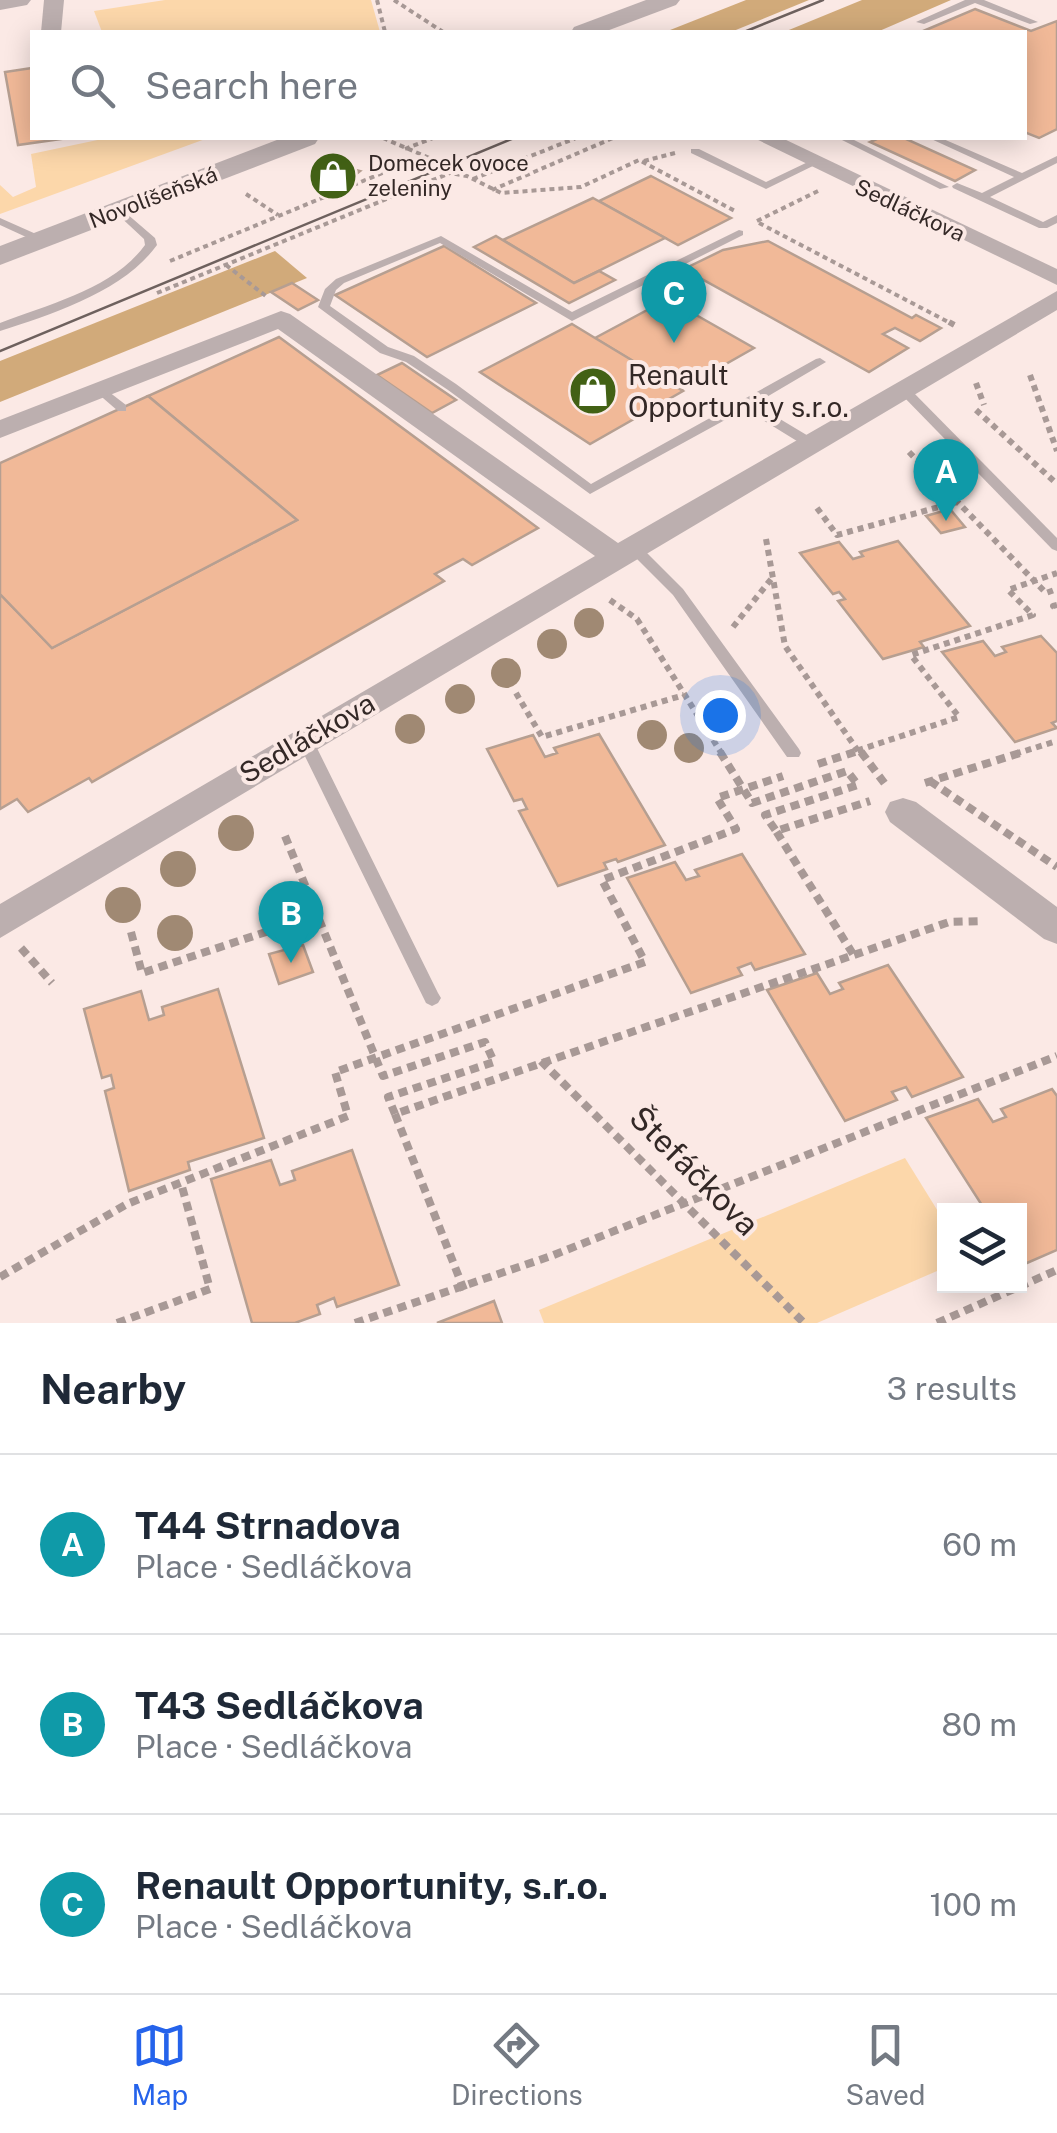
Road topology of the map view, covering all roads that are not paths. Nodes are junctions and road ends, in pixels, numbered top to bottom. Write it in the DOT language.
graph roads {
  1 [pos="19,0"];
  2 [pos="54,0"];
  3 [pos="668,0"];
  4 [pos="975,0"];
  5 [pos="0,3"];
  6 [pos="921,22"];
  7 [pos="1033,22"];
  8 [pos="52,30"];
  9 [pos="588,30"];
  10 [pos="301,140"];
  11 [pos="769,140"];
  12 [pos="847,140"];
  13 [pos="939,140"];
  14 [pos="695,151"];
  15 [pos="1057,159"];
  16 [pos="814,163"];
  17 [pos="1022,177"];
  18 [pos="981,198"];
  19 [pos="119,210"];
  20 [pos="1057,218"];
  21 [pos="0,221"];
  22 [pos="739,234"];
  23 [pos="42,240"];
  24 [pos="0,256"];
  25 [pos="1057,278"];
  26 [pos="1057,300"];
  27 [pos="0,328"];
  28 [pos="820,362"];
  29 [pos="100,389"];
  30 [pos="903,389"];
  31 [pos="745,403"];
  32 [pos="122,408"];
  33 [pos="0,430"];
  34 [pos="810,444"];
  35 [pos="1057,546"];
  36 [pos="625,552"];
  37 [pos="305,740"];
  38 [pos="793,753"];
  39 [pos="894,799"];
  40 [pos="1057,928"];
  41 [pos="6,932"];
  42 [pos="432,998"];
  1 -- 5 [label="street"];
  2 -- 8 [label="street"];
  3 -- 9 [label="street"];
  4 -- 6 [label="lane"];
  4 -- 7 [label="lane"];
  10 -- 19 [label="street, Novolíšeňská"];
  11 -- 16 [label="street, Sedláčkova"];
  12 -- 18 [label="lane"];
  13 -- 17 [label="lane"];
  14 -- 16 [label="lane"];
  15 -- 17 [label="lane"];
  16 -- 25 [label="street, Sedláčkova"];
  17 -- 18 [label="lane"];
  18 -- 20 [label="lane"];
  19 -- 23 [label="street, Novolíšeňská"];
  19 -- 27 [label="lane"];
  21 -- 23 [label="lane"];
  22 -- 31 [label="lane"];
  23 -- 24 [label="street, Novolíšeňská"];
  26 -- 30 [label="street, Sedláčkova"];
  28 -- 31 [label="lane"];
  29 -- 32 [label="lane"];
  29 -- 33 [label="street"];
  29 -- 36 [label="street"];
  30 -- 34 [label="street, Sedláčkova"];
  30 -- 35 [label="lane"];
  31 -- 34 [label="lane"];
  34 -- 36 [label="street, Sedláčkova"];
  36 -- 37 [label="street, Sedláčkova"];
  36 -- 38 [label="lane"];
  37 -- 41 [label="street, Sedláčkova"];
  37 -- 42 [label="lane"];
  39 -- 40 [label="street"];
}
